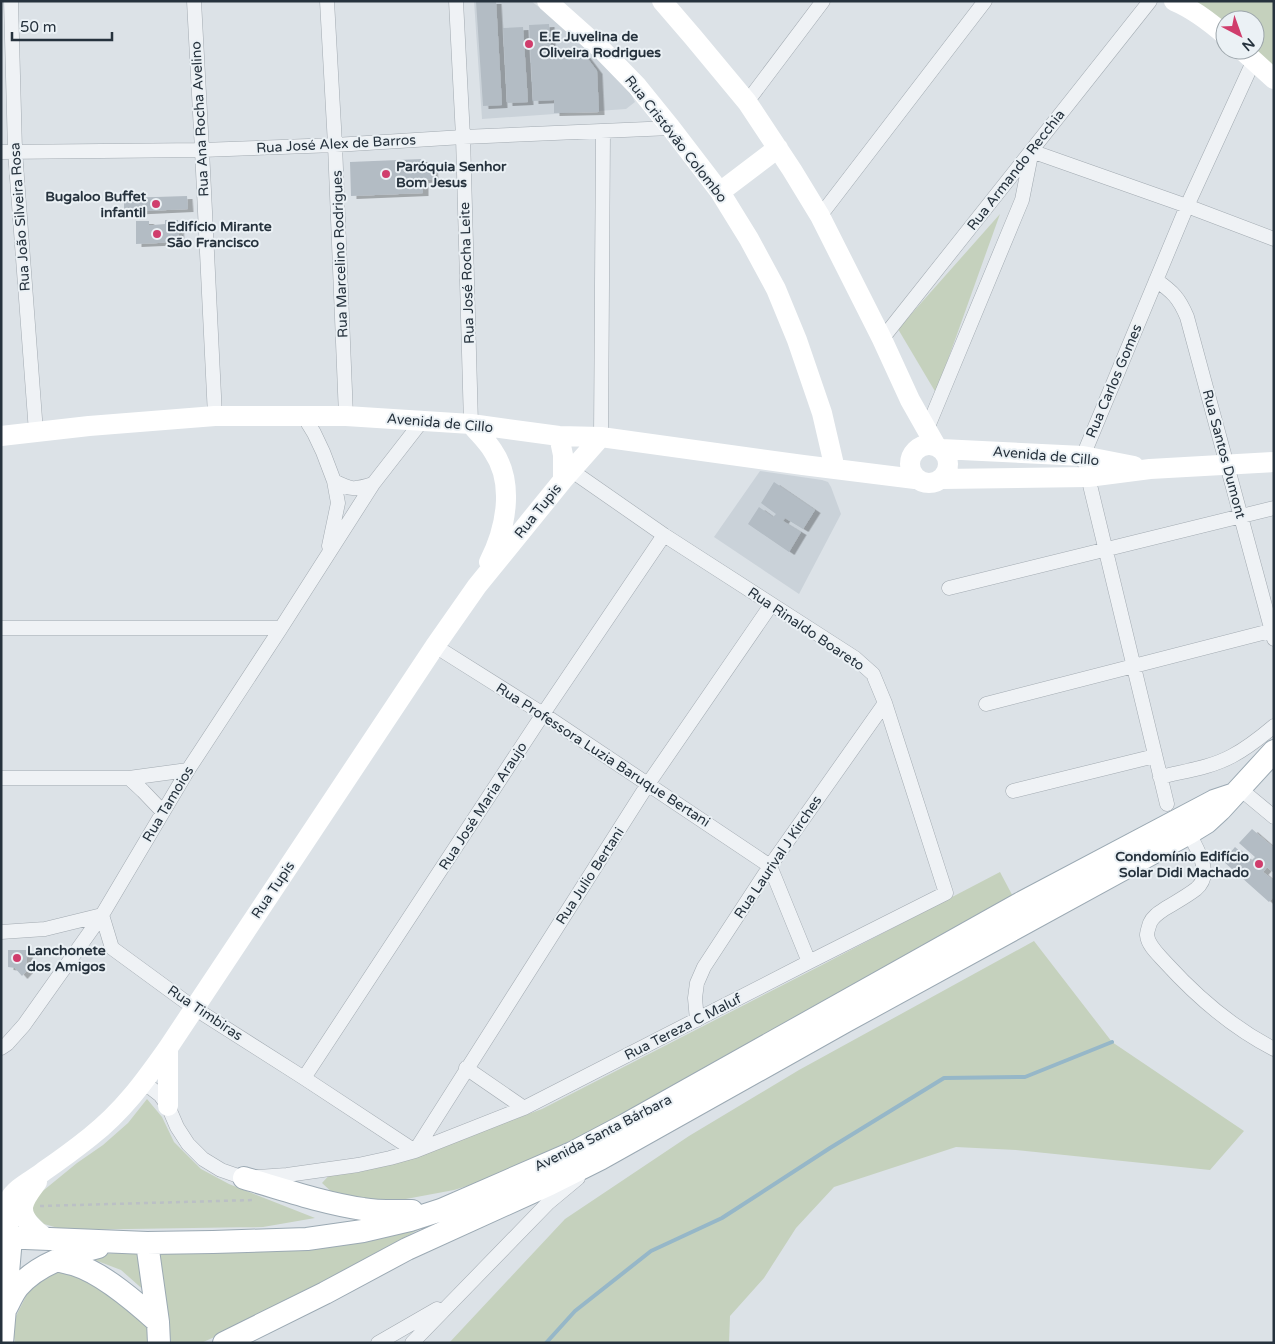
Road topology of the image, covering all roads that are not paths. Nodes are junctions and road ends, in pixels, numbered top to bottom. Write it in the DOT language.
graph roads {
  1 [pos="11,1"];
  2 [pos="194,1"];
  3 [pos="327,1"];
  4 [pos="456,1"];
  5 [pos="546,1"];
  6 [pos="662,1"];
  7 [pos="823,1"];
  8 [pos="985,1"];
  9 [pos="1150,1"];
  10 [pos="1174,1"];
  11 [pos="1215,26"];
  12 [pos="1246,60"];
  13 [pos="1253,60"];
  14 [pos="1274,79"];
  15 [pos="747,102"];
  16 [pos="671,128"];
  17 [pos="603,131"];
  18 [pos="463,137"];
  19 [pos="335,145"];
  20 [pos="778,148"];
  21 [pos="202,150"];
  22 [pos="1031,151"];
  23 [pos="8,152"];
  24 [pos="756,164"];
  25 [pos="792,170"];
  26 [pos="720,192"];
  27 [pos="1187,206"];
  28 [pos="820,216"];
  29 [pos="1274,239"];
  30 [pos="1156,280"];
  31 [pos="882,339"];
  32 [pos="303,415"];
  33 [pos="215,416"];
  34 [pos="346,416"];
  35 [pos="422,421"];
  36 [pos="471,424"];
  37 [pos="36,432"];
  38 [pos="1,436"];
  39 [pos="559,436"];
  40 [pos="601,437"];
  41 [pos="926,445"];
  42 [pos="1083,456"];
  43 [pos="1274,462"];
  44 [pos="1227,466"];
  45 [pos="835,469"];
  46 [pos="1150,469"];
  47 [pos="878,474"];
  48 [pos="567,476"];
  49 [pos="1088,477"];
  50 [pos="915,478"];
  51 [pos="942,479"];
  52 [pos="334,481"];
  53 [pos="373,484"];
  54 [pos="1274,508"];
  55 [pos="1240,516"];
  56 [pos="504,518"];
  57 [pos="520,534"];
  58 [pos="664,536"];
  59 [pos="1105,549"];
  60 [pos="328,555"];
  61 [pos="477,586"];
  62 [pos="949,588"];
  63 [pos="771,605"];
  64 [pos="1,628"];
  65 [pos="281,628"];
  66 [pos="1273,633"];
  67 [pos="436,646"];
  68 [pos="1134,666"];
  69 [pos="886,703"];
  70 [pos="986,704"];
  71 [pos="543,714"];
  72 [pos="1274,726"];
  73 [pos="1274,751"];
  74 [pos="1155,756"];
  75 [pos="188,770"];
  76 [pos="1160,777"];
  77 [pos="1,778"];
  78 [pos="129,778"];
  79 [pos="648,784"];
  80 [pos="1013,791"];
  81 [pos="1236,791"];
  82 [pos="1167,804"];
  83 [pos="163,812"];
  84 [pos="1274,817"];
  85 [pos="1190,833"];
  86 [pos="770,866"];
  87 [pos="946,893"];
  88 [pos="1026,911"];
  89 [pos="102,915"];
  90 [pos="1,932"];
  91 [pos="809,962"];
  92 [pos="194,1008"];
  93 [pos="697,1020"];
  94 [pos="1,1048"];
  95 [pos="168,1048"];
  96 [pos="1274,1049"];
  97 [pos="466,1068"];
  98 [pos="304,1078"];
  99 [pos="142,1085"];
  100 [pos="168,1106"];
  101 [pos="524,1108"];
  102 [pos="415,1151"];
  103 [pos="600,1159"];
  104 [pos="244,1178"];
  105 [pos="15,1196"];
  106 [pos="441,1210"];
  107 [pos="5,1236"];
  108 [pos="47,1239"];
  109 [pos="118,1242"];
  110 [pos="147,1243"];
  111 [pos="57,1260"];
  112 [pos="325,1293"];
  113 [pos="451,1302"];
  114 [pos="5,1310"];
  115 [pos="158,1332"];
  116 [pos="2,1343"];
  117 [pos="224,1343"];
  118 [pos="244,1343"];
  119 [pos="378,1343"];
  120 [pos="412,1343"];
  1 -- 23 [label="street, Rua João Silveira Rosa"];
  2 -- 21 [label="street, Rua Ana Rocha Avelino"];
  3 -- 19 [label="street, Rua Marcelino Rodrigues"];
  4 -- 18 [label="street, Rua José Rocha Leite"];
  5 -- 16 [label="street, Rua Cristóvão Colombo"];
  6 -- 15 [label="street"];
  7 -- 15 [label="street"];
  8 -- 28 [label="street"];
  9 -- 22 [label="street, Rua Armando Recchia"];
  10 -- 11 [label="street"];
  12 -- 27 [label="street, Rua Carlos Gomes"];
  13 -- 14 [label="street"];
  15 -- 20 [label="street"];
  16 -- 17 [label="street, Rua José Alex de Barros"];
  16 -- 26 [label="street, Rua Cristóvão Colombo"];
  17 -- 18 [label="street, Rua José Alex de Barros"];
  17 -- 40 [label="street"];
  18 -- 19 [label="street, Rua José Alex de Barros"];
  18 -- 36 [label="street, Rua José Rocha Leite"];
  19 -- 21 [label="street, Rua José Alex de Barros"];
  19 -- 34 [label="street, Rua Marcelino Rodrigues"];
  20 -- 24 [label="street"];
  20 -- 25 [label="street"];
  21 -- 23 [label="street, Rua José Alex de Barros"];
  21 -- 33 [label="street, Rua Ana Rocha Avelino"];
  22 -- 27 [label="street"];
  22 -- 31 [label="street, Rua Armando Recchia"];
  22 -- 41 [label="street"];
  23 -- 37 [label="street, Rua João Silveira Rosa"];
  24 -- 25 [label="street"];
  24 -- 26 [label="street"];
  25 -- 28 [label="street"];
  26 -- 45 [label="street, Rua Cristóvão Colombo"];
  27 -- 29 [label="street"];
  27 -- 30 [label="street, Rua Carlos Gomes"];
  28 -- 31 [label="street"];
  30 -- 42 [label="street, Rua Carlos Gomes"];
  30 -- 44 [label="street, Rua Santos Dumont"];
  31 -- 41 [label="street"];
  32 -- 33 [label="street, Avenida de Cillo"];
  32 -- 34 [label="street, Avenida de Cillo"];
  32 -- 52 [label="street, Rua Tamoios"];
  33 -- 37 [label="street, Avenida de Cillo"];
  34 -- 35 [label="street, Avenida de Cillo"];
  35 -- 36 [label="street, Avenida de Cillo"];
  35 -- 53 [label="street, Rua Tamoios"];
  36 -- 39 [label="street, Avenida de Cillo"];
  36 -- 56 [label="street, Rua Tupis"];
  37 -- 38 [label="street, Avenida de Cillo"];
  39 -- 40 [label="street, Avenida de Cillo"];
  39 -- 48 [label="street"];
  40 -- 45 [label="street, Avenida de Cillo"];
  40 -- 48 [label="street, Rua Tupis"];
  41 -- 42 [label="street, Avenida de Cillo"];
  41 -- 47 [label="street"];
  41 -- 50 [label="street"];
  41 -- 51 [label="street"];
  42 -- 46 [label="street, Avenida de Cillo"];
  42 -- 49 [label="street, Rua Carlos Gomes"];
  43 -- 44 [label="street, Avenida de Cillo"];
  44 -- 46 [label="street, Avenida de Cillo"];
  44 -- 55 [label="street, Rua Santos Dumont"];
  45 -- 47 [label="street, Avenida de Cillo"];
  46 -- 49 [label="street, Avenida de Cillo"];
  47 -- 50 [label="street, Avenida de Cillo"];
  48 -- 57 [label="street, Rua Tupis"];
  48 -- 58 [label="street, Rua Rinaldo Boareto"];
  49 -- 51 [label="street, Avenida de Cillo"];
  49 -- 59 [label="street, Rua Carlos Gomes"];
  50 -- 51 [label="street"];
  52 -- 53 [label="street"];
  52 -- 60 [label="street, Rua Tamoios"];
  53 -- 60 [label="street, Rua Tamoios"];
  54 -- 55 [label="street"];
  55 -- 59 [label="street"];
  55 -- 66 [label="street, Rua Santos Dumont"];
  56 -- 57 [label="street"];
  56 -- 61 [label="street, Rua Tupis"];
  57 -- 61 [label="street, Rua Tupis"];
  58 -- 63 [label="street, Rua Rinaldo Boareto"];
  58 -- 71 [label="street, Rua José Maria Araujo"];
  59 -- 62 [label="street"];
  59 -- 68 [label="street, Rua Carlos Gomes"];
  60 -- 65 [label="street, Rua Tamoios"];
  61 -- 67 [label="street, Rua Tupis"];
  63 -- 69 [label="street, Rua Rinaldo Boareto"];
  63 -- 79 [label="street, Rua Julio Bertani"];
  64 -- 65 [label="street"];
  65 -- 75 [label="street, Rua Tamoios"];
  66 -- 68 [label="street"];
  67 -- 71 [label="street, Rua Professora Luzia Baruque Bertani"];
  67 -- 92 [label="street, Rua Tupis"];
  68 -- 70 [label="street"];
  68 -- 74 [label="street, Rua Carlos Gomes"];
  69 -- 86 [label="street, Rua Laurival J Kirches"];
  69 -- 87 [label="street, Rua Rinaldo Boareto"];
  71 -- 79 [label="street, Rua Professora Luzia Baruque Bertani"];
  71 -- 98 [label="street, Rua José Maria Araujo"];
  72 -- 76 [label="street"];
  73 -- 81 [label="main road"];
  74 -- 76 [label="street, Rua Carlos Gomes"];
  74 -- 80 [label="street"];
  75 -- 78 [label="street"];
  75 -- 83 [label="street, Rua Tamoios"];
  76 -- 82 [label="street, Rua Carlos Gomes"];
  77 -- 78 [label="street"];
  78 -- 83 [label="street"];
  79 -- 86 [label="street, Rua Professora Luzia Baruque Bertani"];
  79 -- 97 [label="street, Rua Julio Bertani"];
  81 -- 84 [label="street"];
  81 -- 85 [label="main road"];
  81 -- 88 [label="main road"];
  83 -- 89 [label="street, Rua Tamoios"];
  85 -- 88 [label="main road"];
  85 -- 96 [label="street"];
  86 -- 91 [label="street"];
  86 -- 93 [label="street, Rua Laurival J Kirches"];
  87 -- 91 [label="street, Rua Tereza C Maluf"];
  88 -- 103 [label="main road, Avenida Santa Bárbara"];
  88 -- 106 [label="main road, Avenida Santa Bárbara"];
  89 -- 90 [label="street"];
  89 -- 92 [label="street, Rua Timbiras"];
  89 -- 94 [label="street, Rua Tamoios"];
  91 -- 93 [label="street, Rua Tereza C Maluf"];
  92 -- 95 [label="street, Rua Tupis"];
  92 -- 98 [label="street, Rua Timbiras"];
  93 -- 101 [label="street, Rua Tereza C Maluf"];
  95 -- 99 [label="street, Rua Tupis"];
  95 -- 100 [label="street"];
  97 -- 101 [label="street"];
  97 -- 102 [label="street, Rua Julio Bertani"];
  98 -- 102 [label="street, Rua Timbiras"];
  99 -- 100 [label="street"];
  99 -- 105 [label="street, Rua Tupis"];
  100 -- 104 [label="street"];
  101 -- 102 [label="street, Rua Tereza C Maluf"];
  102 -- 104 [label="street, Rua Tereza C Maluf"];
  103 -- 112 [label="main road, Avenida Santa Bárbara"];
  103 -- 113 [label="street"];
  104 -- 106 [label="main road"];
  105 -- 107 [label="street, Rua Tupis"];
  105 -- 108 [label="street"];
  106 -- 110 [label="main road, Avenida Santa Bárbara"];
  107 -- 108 [label="main road, Avenida Santa Bárbara"];
  107 -- 114 [label="main road"];
  108 -- 109 [label="main road, Avenida Santa Bárbara"];
  109 -- 110 [label="main road, Avenida Santa Bárbara"];
  109 -- 111 [label="main road"];
  110 -- 115 [label="main road"];
  111 -- 114 [label="main road"];
  111 -- 115 [label="main road"];
  112 -- 117 [label="main road, Avenida Santa Bárbara"];
  112 -- 118 [label="main road"];
  113 -- 119 [label="street"];
  113 -- 120 [label="street"];
  114 -- 116 [label="main road"];
}
